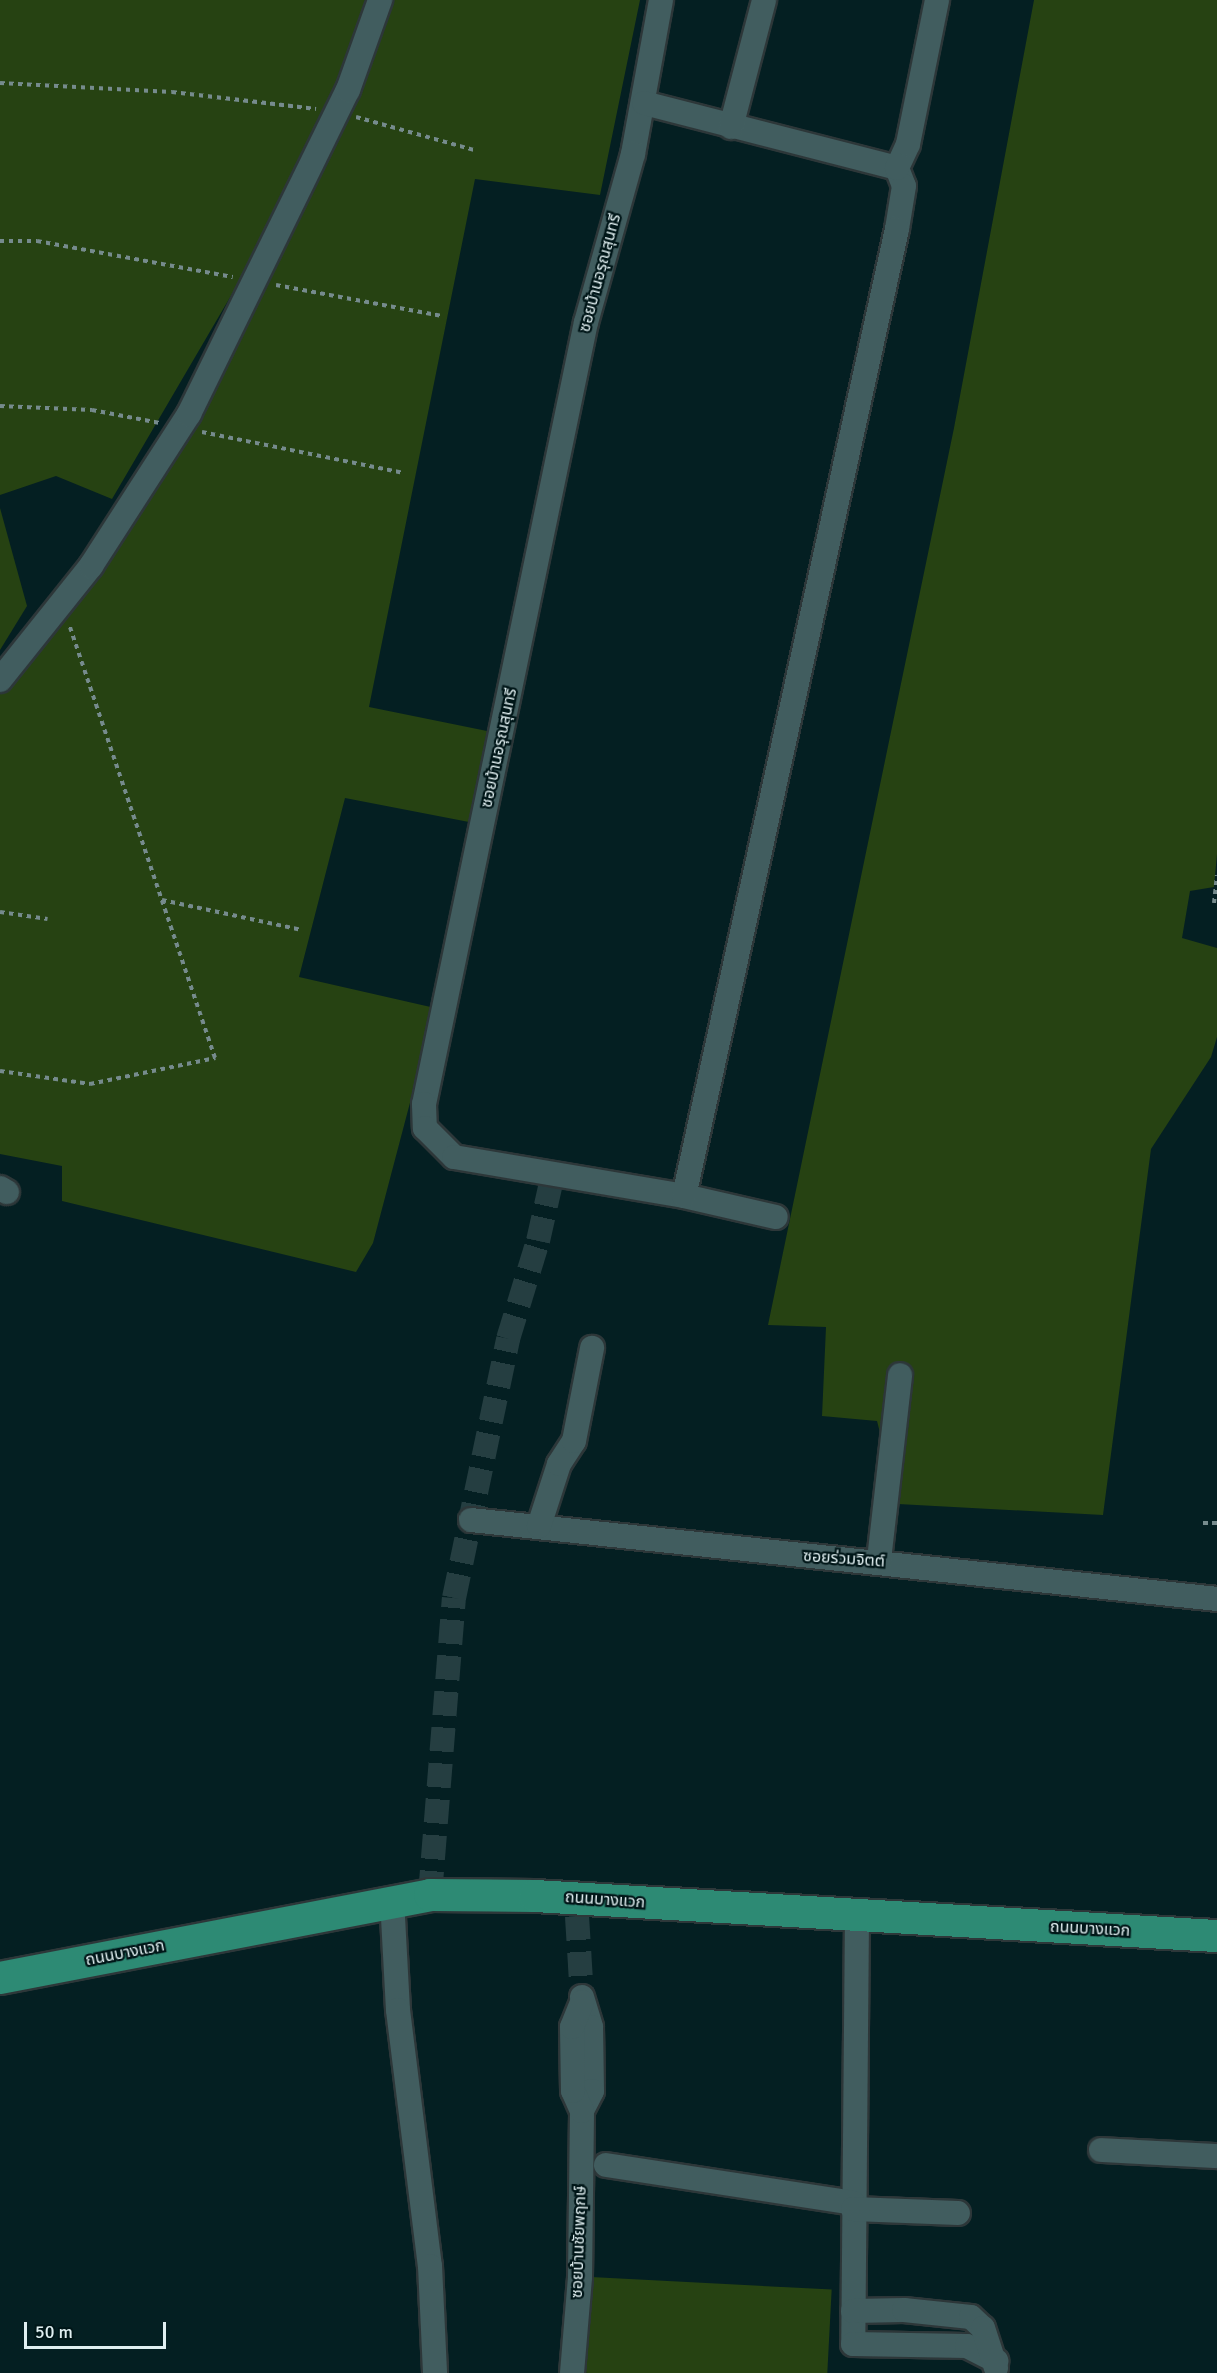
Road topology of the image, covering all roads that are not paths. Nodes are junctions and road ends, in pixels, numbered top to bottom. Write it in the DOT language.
graph roads {
  1 [pos="380,0"];
  2 [pos="661,0"];
  3 [pos="764,0"];
  4 [pos="937,0"];
  5 [pos="644,103"];
  6 [pos="731,127"];
  7 [pos="897,168"];
  8 [pos="0,680"];
  9 [pos="684,1196"];
  10 [pos="776,1217"];
  11 [pos="592,1348"];
  12 [pos="900,1375"];
  13 [pos="471,1520"];
  14 [pos="539,1526"];
  15 [pos="879,1560"];
  16 [pos="1217,1599"];
  17 [pos="392,1899"];
  18 [pos="857,1916"];
  19 [pos="1217,1936"];
  20 [pos="0,1978"];
  21 [pos="582,1999"];
  22 [pos="1101,2150"];
  23 [pos="1217,2156"];
  24 [pos="606,2165"];
  25 [pos="853,2206"];
  26 [pos="958,2213"];
  27 [pos="853,2311"];
  28 [pos="996,2367"];
  29 [pos="435,2373"];
  30 [pos="572,2373"];
  1 -- 8 [label="street"];
  2 -- 5 [label="street, ซอยบ้านอรุณสุนทรี"];
  3 -- 6 [label="street"];
  4 -- 7 [label="street"];
  5 -- 6 [label="street"];
  5 -- 9 [label="street, ซอยบ้านอรุณสุนทรี"];
  6 -- 7 [label="street"];
  7 -- 9 [label="street"];
  9 -- 10 [label="street, ซอยบ้านอรุณสุนทรี"];
  11 -- 14 [label="street"];
  12 -- 15 [label="street"];
  13 -- 14 [label="street, ซอยร่วมจิตต์"];
  14 -- 15 [label="street, ซอยร่วมจิตต์"];
  15 -- 16 [label="street, ซอยร่วมจิตต์"];
  17 -- 18 [label="main road, ถนนบางแวก"];
  17 -- 20 [label="main road, ถนนบางแวก"];
  17 -- 29 [label="street"];
  18 -- 19 [label="main road, ถนนบางแวก"];
  18 -- 25 [label="street"];
  21 -- 30 [label="street, ซอยบ้านชัยพฤกษ์"];
  22 -- 23 [label="street"];
  24 -- 25 [label="street"];
  25 -- 26 [label="street"];
  25 -- 27 [label="street"];
  27 -- 28 [label="street"];
  27 -- 28 [label="street"];
}
